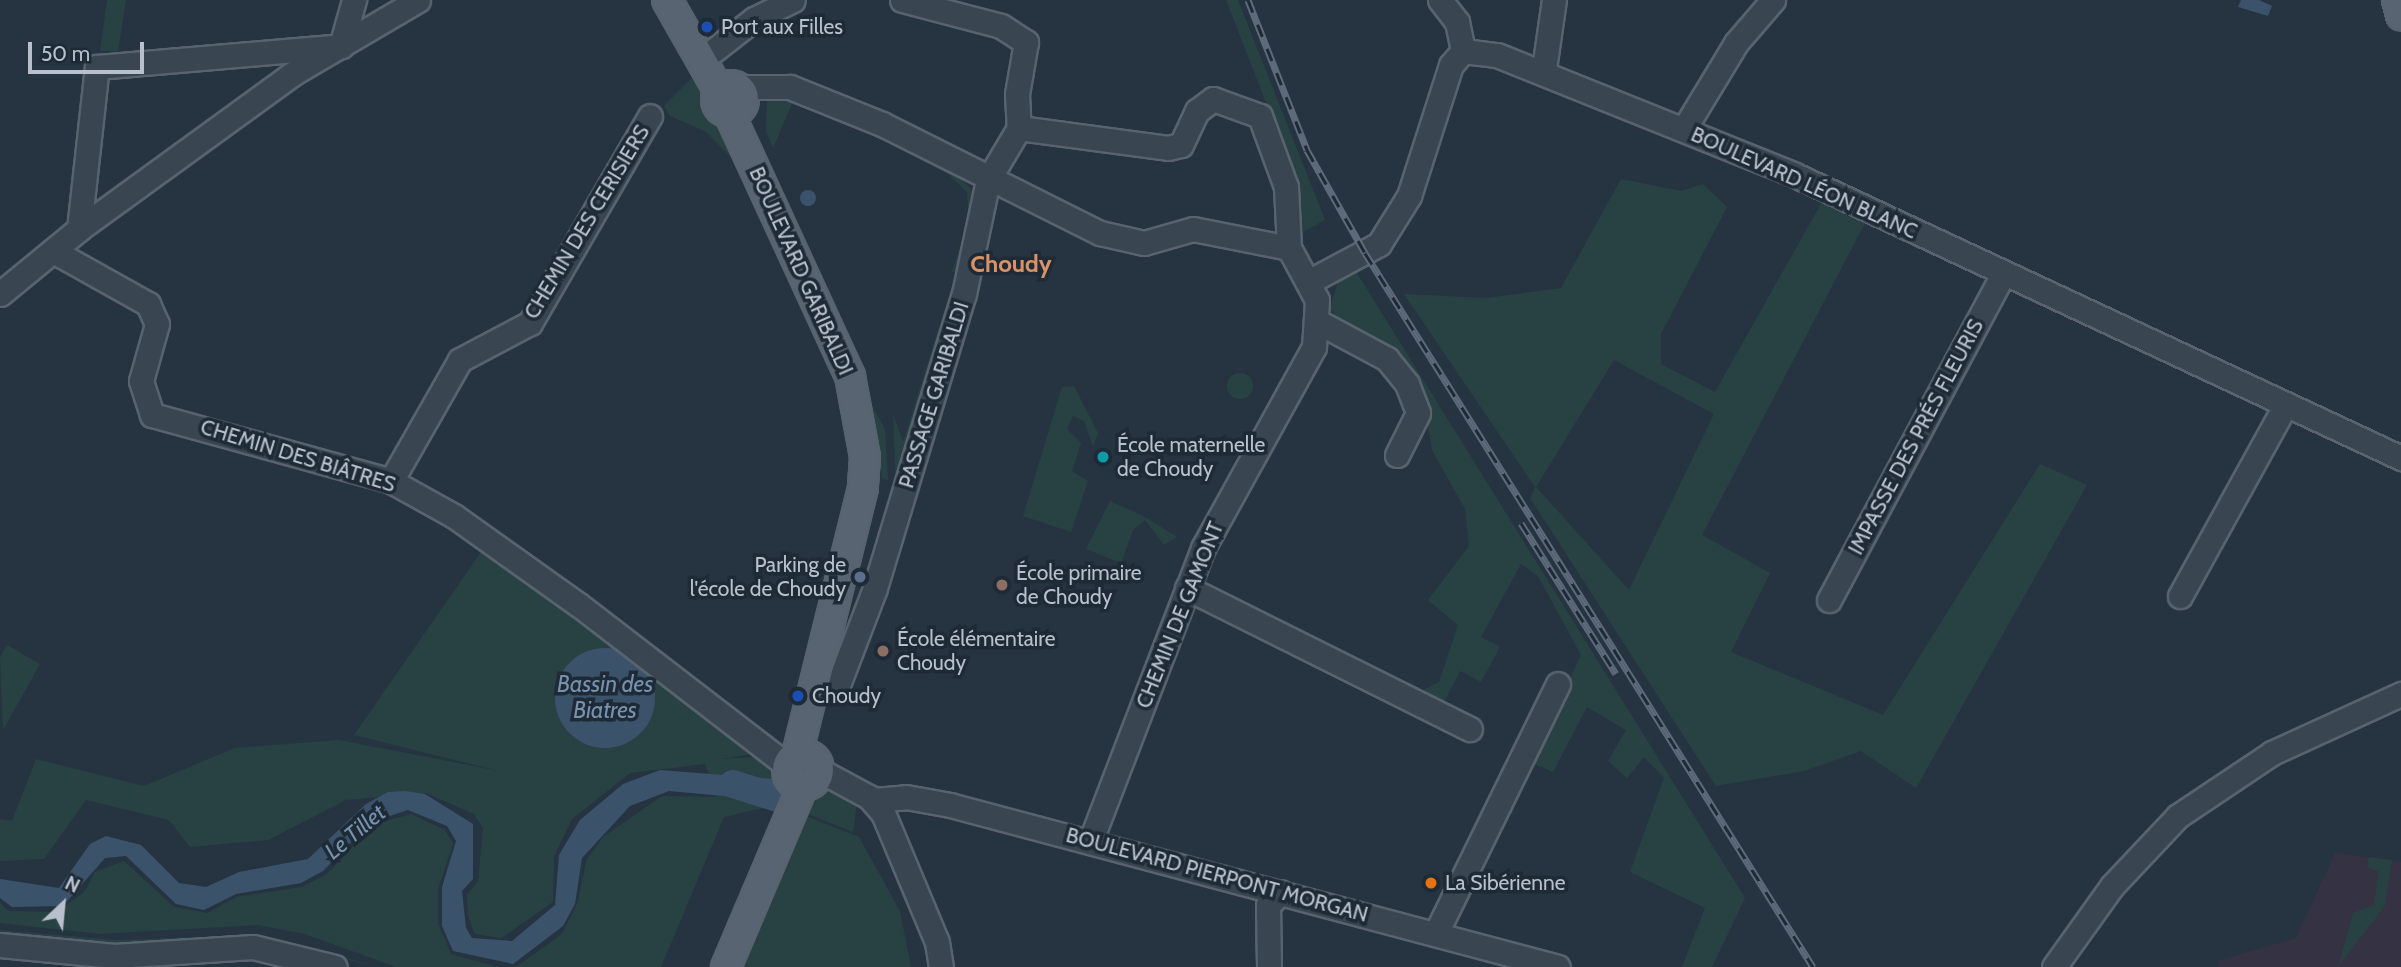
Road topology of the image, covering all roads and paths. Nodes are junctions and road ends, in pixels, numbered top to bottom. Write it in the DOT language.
graph roads {
  1 [pos="354,0"];
  2 [pos="418,0"];
  3 [pos="793,0"];
  4 [pos="902,0"];
  5 [pos="1440,0"];
  6 [pos="1553,0"];
  7 [pos="1773,0"];
  8 [pos="2397,0"];
  9 [pos="679,7"];
  10 [pos="2401,15"];
  11 [pos="341,46"];
  12 [pos="713,51"];
  13 [pos="1463,51"];
  14 [pos="1544,69"];
  15 [pos="742,95"];
  16 [pos="650,116"];
  17 [pos="1019,128"];
  18 [pos="1684,129"];
  19 [pos="988,180"];
  20 [pos="79,229"];
  21 [pos="1289,248"];
  22 [pos="55,252"];
  23 [pos="2003,274"];
  24 [pos="1312,279"];
  25 [pos="0,294"];
  26 [pos="1320,323"];
  27 [pos="2286,404"];
  28 [pos="1397,455"];
  29 [pos="2401,458"];
  30 [pos="391,481"];
  31 [pos="1187,588"];
  32 [pos="2180,596"];
  33 [pos="1829,600"];
  34 [pos="819,649"];
  35 [pos="1558,684"];
  36 [pos="808,694"];
  37 [pos="2401,694"];
  38 [pos="1470,729"];
  39 [pos="806,775"];
  40 [pos="876,804"];
  41 [pos="1091,839"];
  42 [pos="1281,892"];
  43 [pos="1436,933"];
  44 [pos="0,945"];
  45 [pos="335,967"];
  46 [pos="726,967"];
  47 [pos="941,967"];
  48 [pos="1269,967"];
  49 [pos="1559,967"];
  50 [pos="2054,967"];
  1 -- 11 [label="street"];
  2 -- 11 [label="street"];
  3 -- 12 [label="street"];
  4 -- 17 [label="street"];
  5 -- 13 [label="street"];
  6 -- 14 [label="street"];
  7 -- 18 [label="street"];
  8 -- 10 [label="main road"];
  9 -- 12 [label="main road, BOULEVARD GARIBALDI"];
  9 -- 15 [label="main road, BOULEVARD GARIBALDI"];
  11 -- 20 [label="street"];
  11 -- 20 [label="street"];
  12 -- 15 [label="main road, BOULEVARD GARIBALDI"];
  13 -- 14 [label="street, BOULEVARD LÉON BLANC"];
  13 -- 24 [label="street"];
  14 -- 18 [label="street, BOULEVARD LÉON BLANC"];
  15 -- 19 [label="street"];
  15 -- 34 [label="main road, BOULEVARD GARIBALDI"];
  16 -- 30 [label="street, CHEMIN DES CERISIERS"];
  17 -- 19 [label="street"];
  17 -- 21 [label="street"];
  18 -- 23 [label="street, BOULEVARD LÉON BLANC"];
  19 -- 21 [label="street"];
  19 -- 36 [label="street, PASSAGE GARIBALDI"];
  20 -- 22 [label="street"];
  21 -- 24 [label="street, CHEMIN DE GAMONT"];
  22 -- 25 [label="street"];
  22 -- 30 [label="street, CHEMIN DES BIÂTRES"];
  23 -- 27 [label="street, BOULEVARD LÉON BLANC"];
  23 -- 33 [label="street, IMPASSE DES PRÉS FLEURIS"];
  24 -- 26 [label="street, CHEMIN DE GAMONT"];
  26 -- 28 [label="street"];
  26 -- 31 [label="street, CHEMIN DE GAMONT"];
  27 -- 29 [label="street, BOULEVARD LÉON BLANC"];
  27 -- 32 [label="street"];
  30 -- 39 [label="street, CHEMIN DES BIÂTRES"];
  31 -- 38 [label="street"];
  31 -- 41 [label="street, CHEMIN DE GAMONT"];
  34 -- 36 [label="main road, BOULEVARD GARIBALDI"];
  34 -- 39 [label="main road, BOULEVARD GARIBALDI"];
  35 -- 43 [label="street"];
  36 -- 39 [label="main road, BOULEVARD GARIBALDI"];
  37 -- 50 [label="street"];
  39 -- 40 [label="street, CHEMIN DES BIÂTRES"];
  39 -- 46 [label="main road, BOULEVARD GARIBALDI"];
  40 -- 41 [label="street, BOULEVARD PIERPONT MORGAN"];
  40 -- 47 [label="street"];
  41 -- 42 [label="street, BOULEVARD PIERPONT MORGAN"];
  42 -- 43 [label="street, BOULEVARD PIERPONT MORGAN"];
  42 -- 48 [label="street"];
  43 -- 49 [label="street, BOULEVARD PIERPONT MORGAN"];
  44 -- 45 [label="street"];
}
